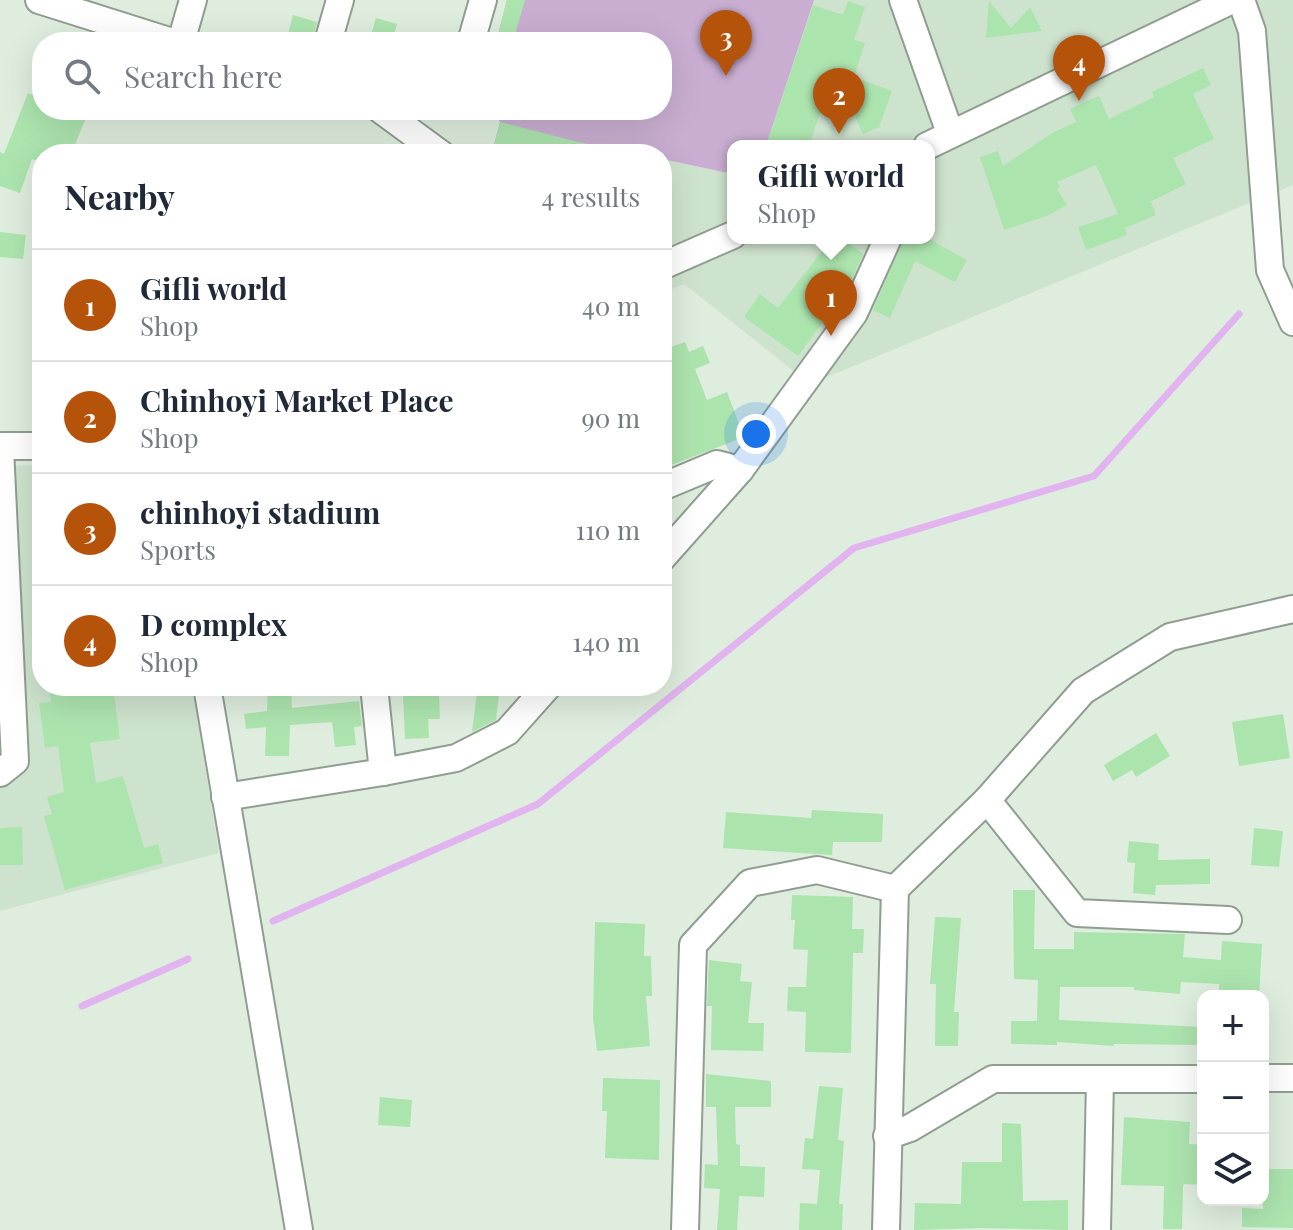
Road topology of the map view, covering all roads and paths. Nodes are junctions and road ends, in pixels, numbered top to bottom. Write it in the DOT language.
graph roads {
  1 [pos="39,0"];
  2 [pos="193,0"];
  3 [pos="340,0"];
  4 [pos="483,0"];
  5 [pos="903,0"];
  6 [pos="1232,0"];
  7 [pos="1241,0"];
  8 [pos="140,32"];
  9 [pos="184,32"];
  10 [pos="331,32"];
  11 [pos="474,32"];
  12 [pos="395,120"];
  13 [pos="950,133"];
  14 [pos="935,141"];
  15 [pos="427,144"];
  16 [pos="727,238"];
  17 [pos="885,244"];
  18 [pos="672,262"];
  19 [pos="1293,322"];
  20 [pos="32,446"];
  21 [pos="0,447"];
  22 [pos="740,470"];
  23 [pos="672,483"];
  24 [pos="672,547"];
  25 [pos="3,565"];
  26 [pos="1293,609"];
  27 [pos="209,696"];
  28 [pos="375,696"];
  29 [pos="539,696"];
  30 [pos="383,772"];
  31 [pos="0,773"];
  32 [pos="225,797"];
  33 [pos="987,800"];
  34 [pos="895,889"];
  35 [pos="1228,920"];
  36 [pos="1269,1078"];
  37 [pos="1293,1078"];
  38 [pos="1100,1079"];
  39 [pos="1197,1079"];
  40 [pos="887,1136"];
  41 [pos="299,1230"];
  42 [pos="685,1230"];
  43 [pos="886,1230"];
  44 [pos="1097,1230"];
  1 -- 8 [label="street"];
  2 -- 9 [label="street"];
  3 -- 10 [label="street"];
  4 -- 11 [label="street"];
  5 -- 13 [label="street"];
  6 -- 13 [label="street"];
  7 -- 19 [label="street"];
  12 -- 15 [label="street"];
  13 -- 14 [label="street"];
  16 -- 18 [label="street"];
  17 -- 22 [label="street"];
  20 -- 21 [label="street"];
  21 -- 25 [label="street"];
  22 -- 23 [label="street"];
  22 -- 24 [label="street"];
  25 -- 31 [label="street"];
  26 -- 33 [label="street"];
  27 -- 32 [label="street"];
  28 -- 30 [label="street"];
  29 -- 30 [label="street"];
  30 -- 32 [label="street"];
  32 -- 41 [label="street"];
  33 -- 34 [label="street"];
  33 -- 35 [label="street"];
  34 -- 40 [label="street"];
  34 -- 42 [label="street"];
  36 -- 37 [label="street"];
  38 -- 39 [label="street"];
  38 -- 40 [label="street"];
  38 -- 44 [label="street"];
  40 -- 43 [label="street"];
}
